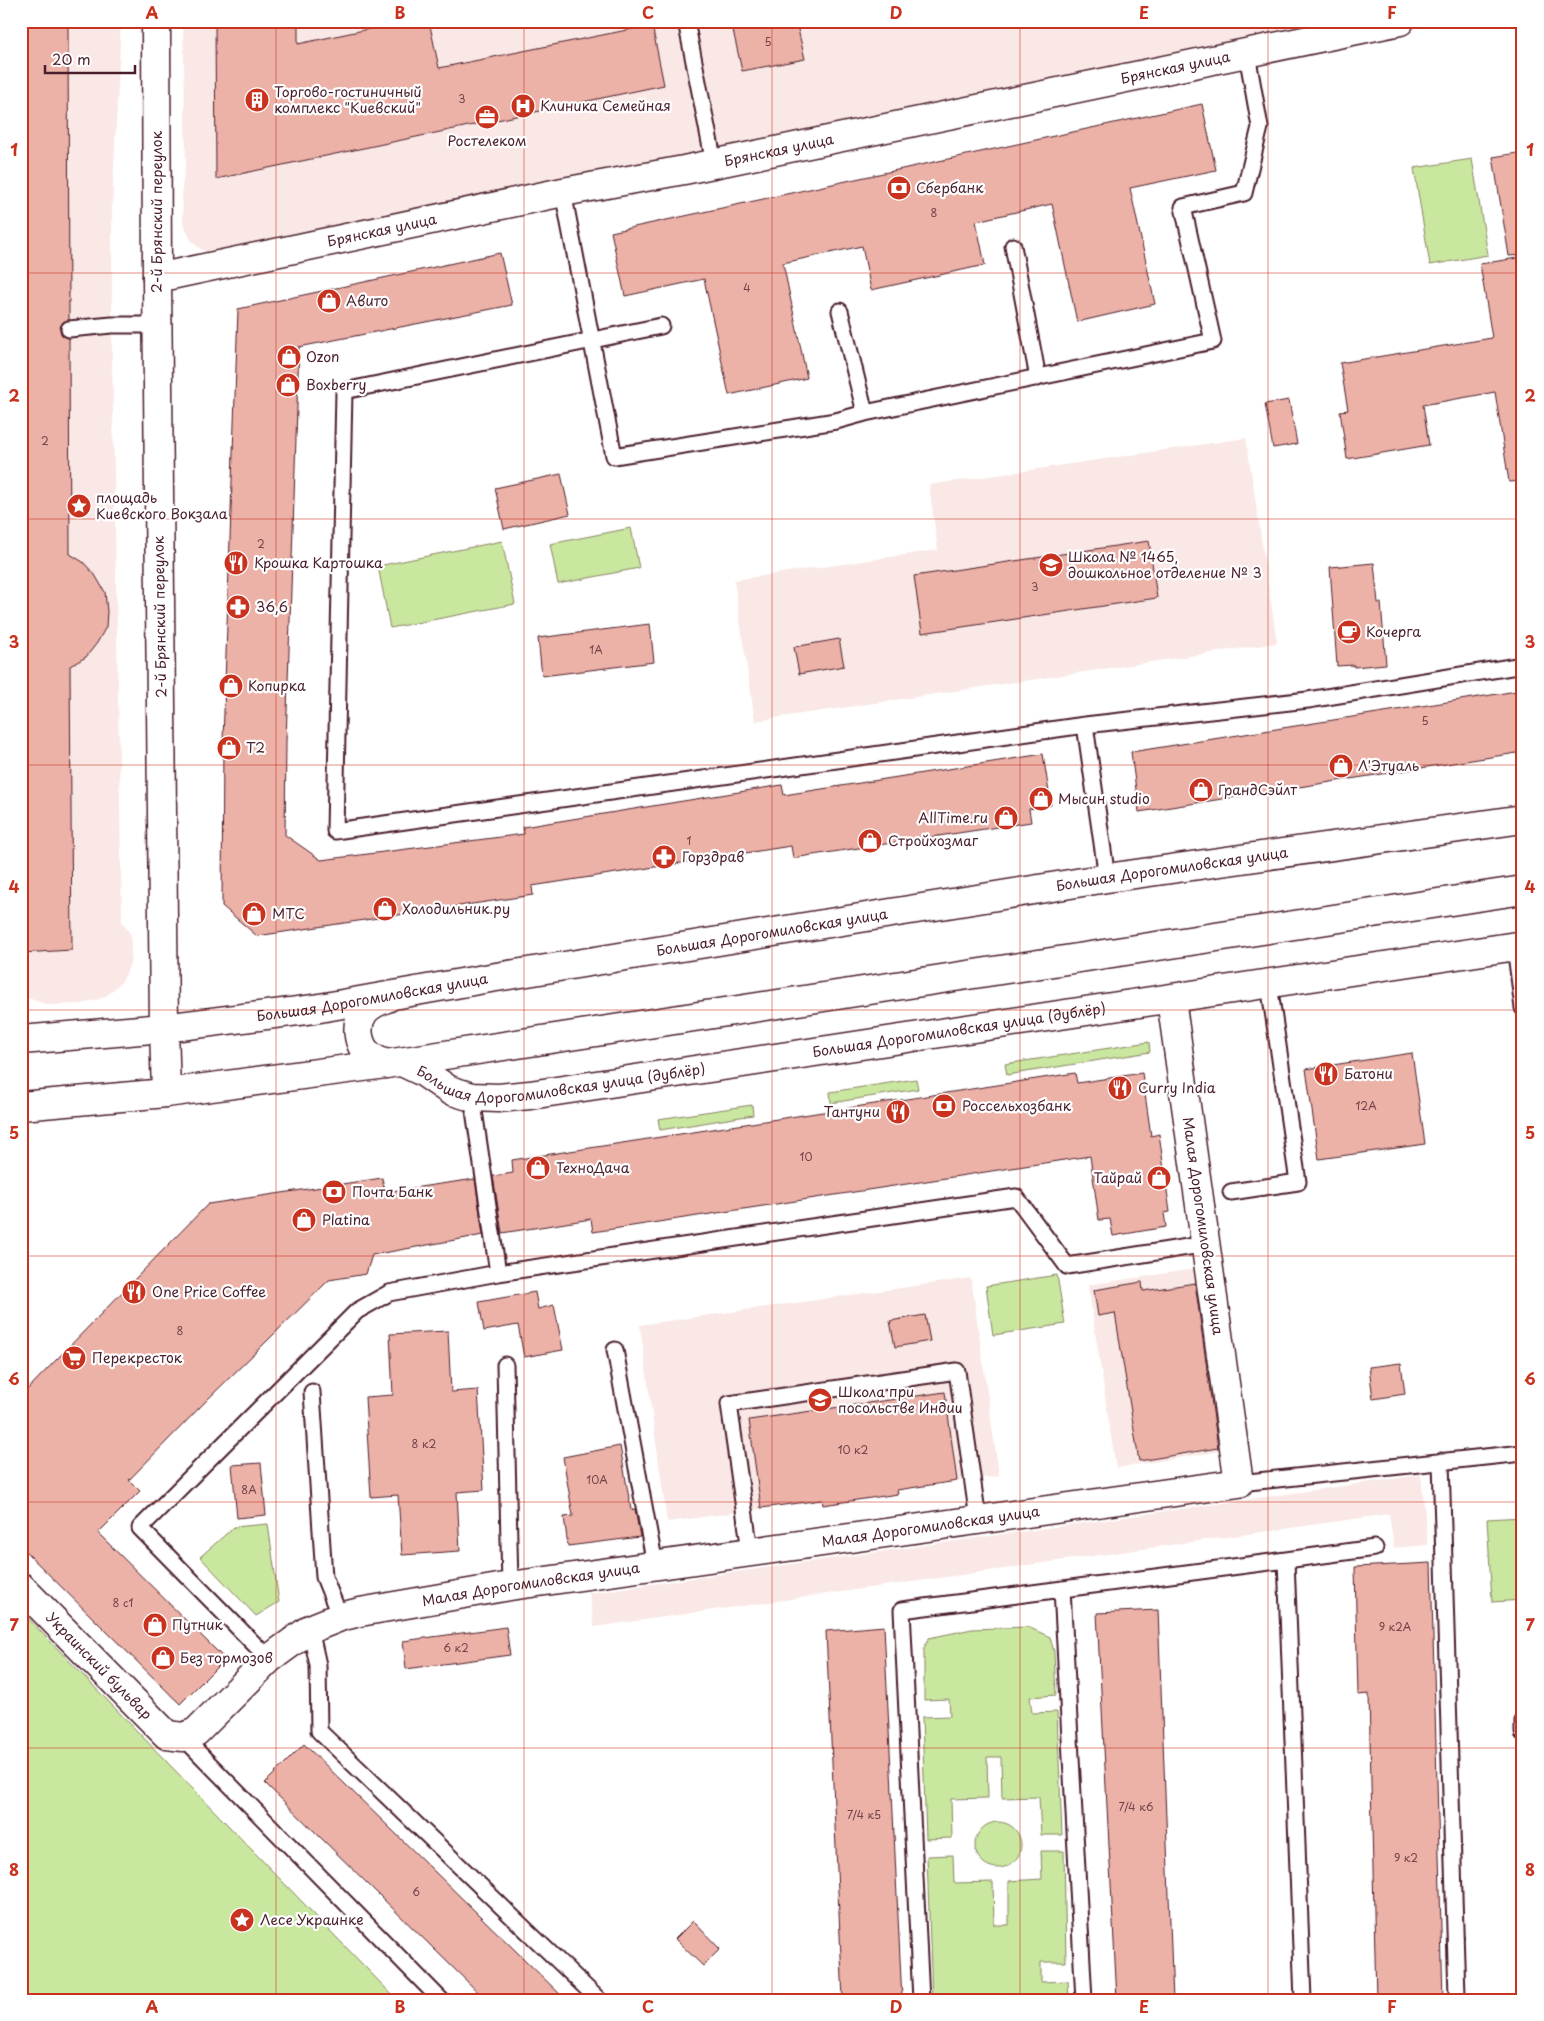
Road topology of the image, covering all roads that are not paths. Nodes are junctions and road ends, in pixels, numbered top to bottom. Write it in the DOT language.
graph roads {
  1 [pos="156,21"];
  2 [pos="686,21"];
  3 [pos="1400,21"];
  4 [pos="1247,54"];
  5 [pos="714,163"];
  6 [pos="563,192"];
  7 [pos="1013,246"];
  8 [pos="157,278"];
  9 [pos="840,311"];
  10 [pos="157,325"];
  11 [pos="661,326"];
  12 [pos="69,329"];
  13 [pos="591,340"];
  14 [pos="1038,378"];
  15 [pos="865,413"];
  16 [pos="1523,665"];
  17 [pos="1085,725"];
  18 [pos="1523,819"];
  19 [pos="1107,878"];
  20 [pos="1523,890"];
  21 [pos="1519,946"];
  22 [pos="1269,984"];
  23 [pos="388,998"];
  24 [pos="1171,998"];
  25 [pos="1523,1008"];
  26 [pos="164,1028"];
  27 [pos="21,1040"];
  28 [pos="394,1063"];
  29 [pos="166,1093"];
  30 [pos="472,1097"];
  31 [pos="21,1106"];
  32 [pos="1231,1192"];
  33 [pos="1207,1244"];
  34 [pos="498,1273"];
  35 [pos="615,1350"];
  36 [pos="505,1365"];
  37 [pos="312,1392"];
  38 [pos="1523,1453"];
  39 [pos="1441,1461"];
  40 [pos="1239,1483"];
  41 [pos="978,1519"];
  42 [pos="1376,1548"];
  43 [pos="750,1551"];
  44 [pos="1286,1560"];
  45 [pos="655,1565"];
  46 [pos="510,1586"];
  47 [pos="21,1587"];
  48 [pos="1062,1589"];
  49 [pos="340,1617"];
  50 [pos="310,1629"];
  51 [pos="269,1659"];
  52 [pos="1523,1721"];
  53 [pos="1523,1733"];
  54 [pos="182,1737"];
  55 [pos="1457,1996"];
  56 [pos="442,2000"];
  57 [pos="600,2000"];
  58 [pos="920,2000"];
  59 [pos="1084,2000"];
  60 [pos="1303,2000"];
  1 -- 8 [label="street, 2-й Брянский переулок"];
  2 -- 5 [label="lane"];
  3 -- 4 [label="street, Брянская улица"];
  4 -- 5 [label="street, Брянская улица"];
  4 -- 14 [label="lane"];
  5 -- 6 [label="street, Брянская улица"];
  6 -- 8 [label="street, Брянская улица"];
  6 -- 13 [label="lane"];
  7 -- 14 [label="lane"];
  8 -- 10 [label="street, 2-й Брянский переулок"];
  9 -- 15 [label="lane"];
  10 -- 12 [label="lane"];
  10 -- 26 [label="street, 2-й Брянский переулок"];
  11 -- 13 [label="lane"];
  13 -- 15 [label="lane"];
  13 -- 17 [label="lane"];
  14 -- 15 [label="lane"];
  16 -- 17 [label="lane"];
  17 -- 19 [label="lane"];
  18 -- 19 [label="street, Большая Дорогомиловская улица"];
  19 -- 23 [label="street, Большая Дорогомиловская улица"];
  20 -- 28 [label="street"];
  21 -- 22 [label="street, Большая Дорогомиловская улица (дублёр)"];
  21 -- 25 [label="lane"];
  22 -- 24 [label="street, Большая Дорогомиловская улица (дублёр)"];
  22 -- 32 [label="lane"];
  23 -- 26 [label="street, Большая Дорогомиловская улица"];
  23 -- 28 [label="street, Большая Дорогомиловская улица (дублёр)"];
  24 -- 30 [label="street, Большая Дорогомиловская улица (дублёр)"];
  24 -- 33 [label="street, Малая Дорогомиловская улица"];
  26 -- 27 [label="street, Большая Дорогомиловская улица"];
  26 -- 29 [label="street, 2-й Брянский переулок"];
  28 -- 29 [label="street"];
  28 -- 30 [label="street, Большая Дорогомиловская улица (дублёр)"];
  29 -- 31 [label="street"];
  30 -- 34 [label="lane"];
  33 -- 34 [label="lane"];
  33 -- 40 [label="street, Малая Дорогомиловская улица"];
  34 -- 51 [label="lane"];
  35 -- 45 [label="lane"];
  36 -- 46 [label="lane"];
  37 -- 49 [label="lane"];
  38 -- 39 [label="lane"];
  39 -- 40 [label="lane"];
  39 -- 55 [label="lane"];
  40 -- 41 [label="street, Малая Дорогомиловская улица"];
  41 -- 43 [label="street, Малая Дорогомиловская улица"];
  41 -- 43 [label="lane"];
  42 -- 44 [label="lane"];
  43 -- 45 [label="street, Малая Дорогомиловская улица"];
  44 -- 48 [label="lane"];
  44 -- 60 [label="lane"];
  45 -- 46 [label="street, Малая Дорогомиловская улица"];
  46 -- 49 [label="street, Малая Дорогомиловская улица"];
  47 -- 54 [label="street, Украинский бульвар"];
  48 -- 58 [label="lane"];
  48 -- 59 [label="lane"];
  49 -- 50 [label="street, Малая Дорогомиловская улица"];
  50 -- 51 [label="street, Малая Дорогомиловская улица"];
  50 -- 57 [label="lane"];
  51 -- 54 [label="street, Малая Дорогомиловская улица"];
  52 -- 53 [label="lane"];
  54 -- 56 [label="lane"];
}
